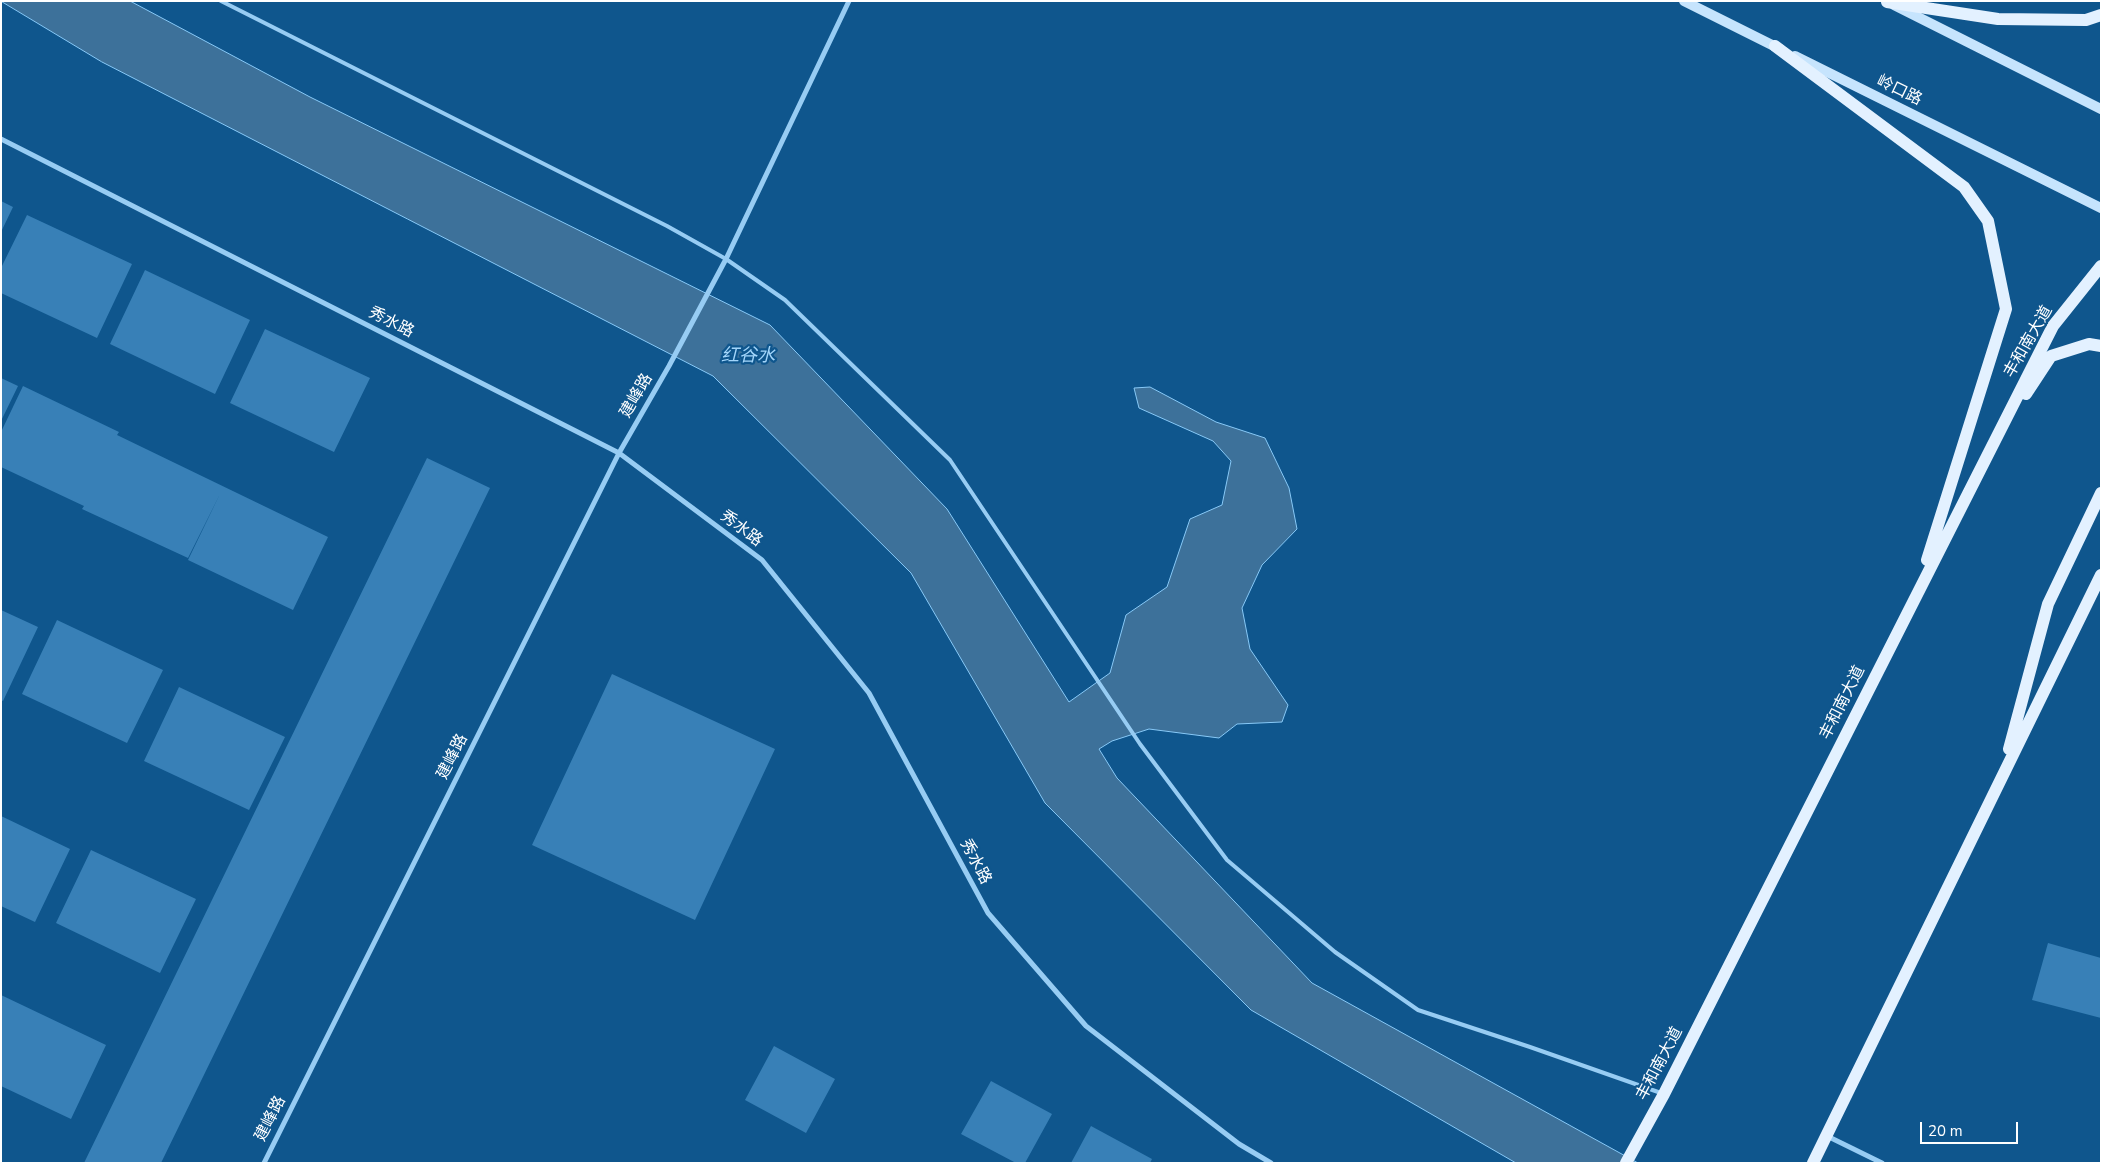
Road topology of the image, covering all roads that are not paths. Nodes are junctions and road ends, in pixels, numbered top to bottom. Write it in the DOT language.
graph roads {
  1 [pos="221,1"];
  2 [pos="849,1"];
  3 [pos="1684,1"];
  4 [pos="1887,2"];
  5 [pos="2101,15"];
  6 [pos="1775,46"];
  7 [pos="2101,109"];
  8 [pos="1,139"];
  9 [pos="2101,208"];
  10 [pos="726,259"];
  11 [pos="2101,266"];
  12 [pos="2101,346"];
  13 [pos="1993,444"];
  14 [pos="619,453"];
  15 [pos="2101,493"];
  16 [pos="2101,575"];
  17 [pos="2101,591"];
  18 [pos="1916,596"];
  19 [pos="2063,652"];
  20 [pos="2002,778"];
  21 [pos="1664,1094"];
  22 [pos="1826,1136"];
  23 [pos="264,1163"];
  24 [pos="1271,1163"];
  25 [pos="1626,1163"];
  26 [pos="1813,1163"];
  27 [pos="1882,1163"];
  1 -- 10 [label="lane"];
  2 -- 10 [label="street"];
  3 -- 6 [label="street, 岭口路"];
  4 -- 5 [label="main road"];
  4 -- 7 [label="street"];
  6 -- 9 [label="street, 岭口路"];
  6 -- 18 [label="main road"];
  8 -- 14 [label="street, 秀水路"];
  10 -- 14 [label="street, 建峰路"];
  10 -- 21 [label="lane"];
  11 -- 13 [label="main road, 丰和南大道"];
  12 -- 13 [label="main road"];
  13 -- 18 [label="main road, 丰和南大道"];
  14 -- 23 [label="street, 建峰路"];
  14 -- 24 [label="street, 秀水路"];
  15 -- 20 [label="main road"];
  16 -- 19 [label="main road"];
  17 -- 19 [label="main road"];
  18 -- 21 [label="main road, 丰和南大道"];
  19 -- 20 [label="main road"];
  20 -- 22 [label="main road"];
  21 -- 25 [label="main road, 丰和南大道"];
  22 -- 26 [label="main road"];
  22 -- 27 [label="street"];
}
